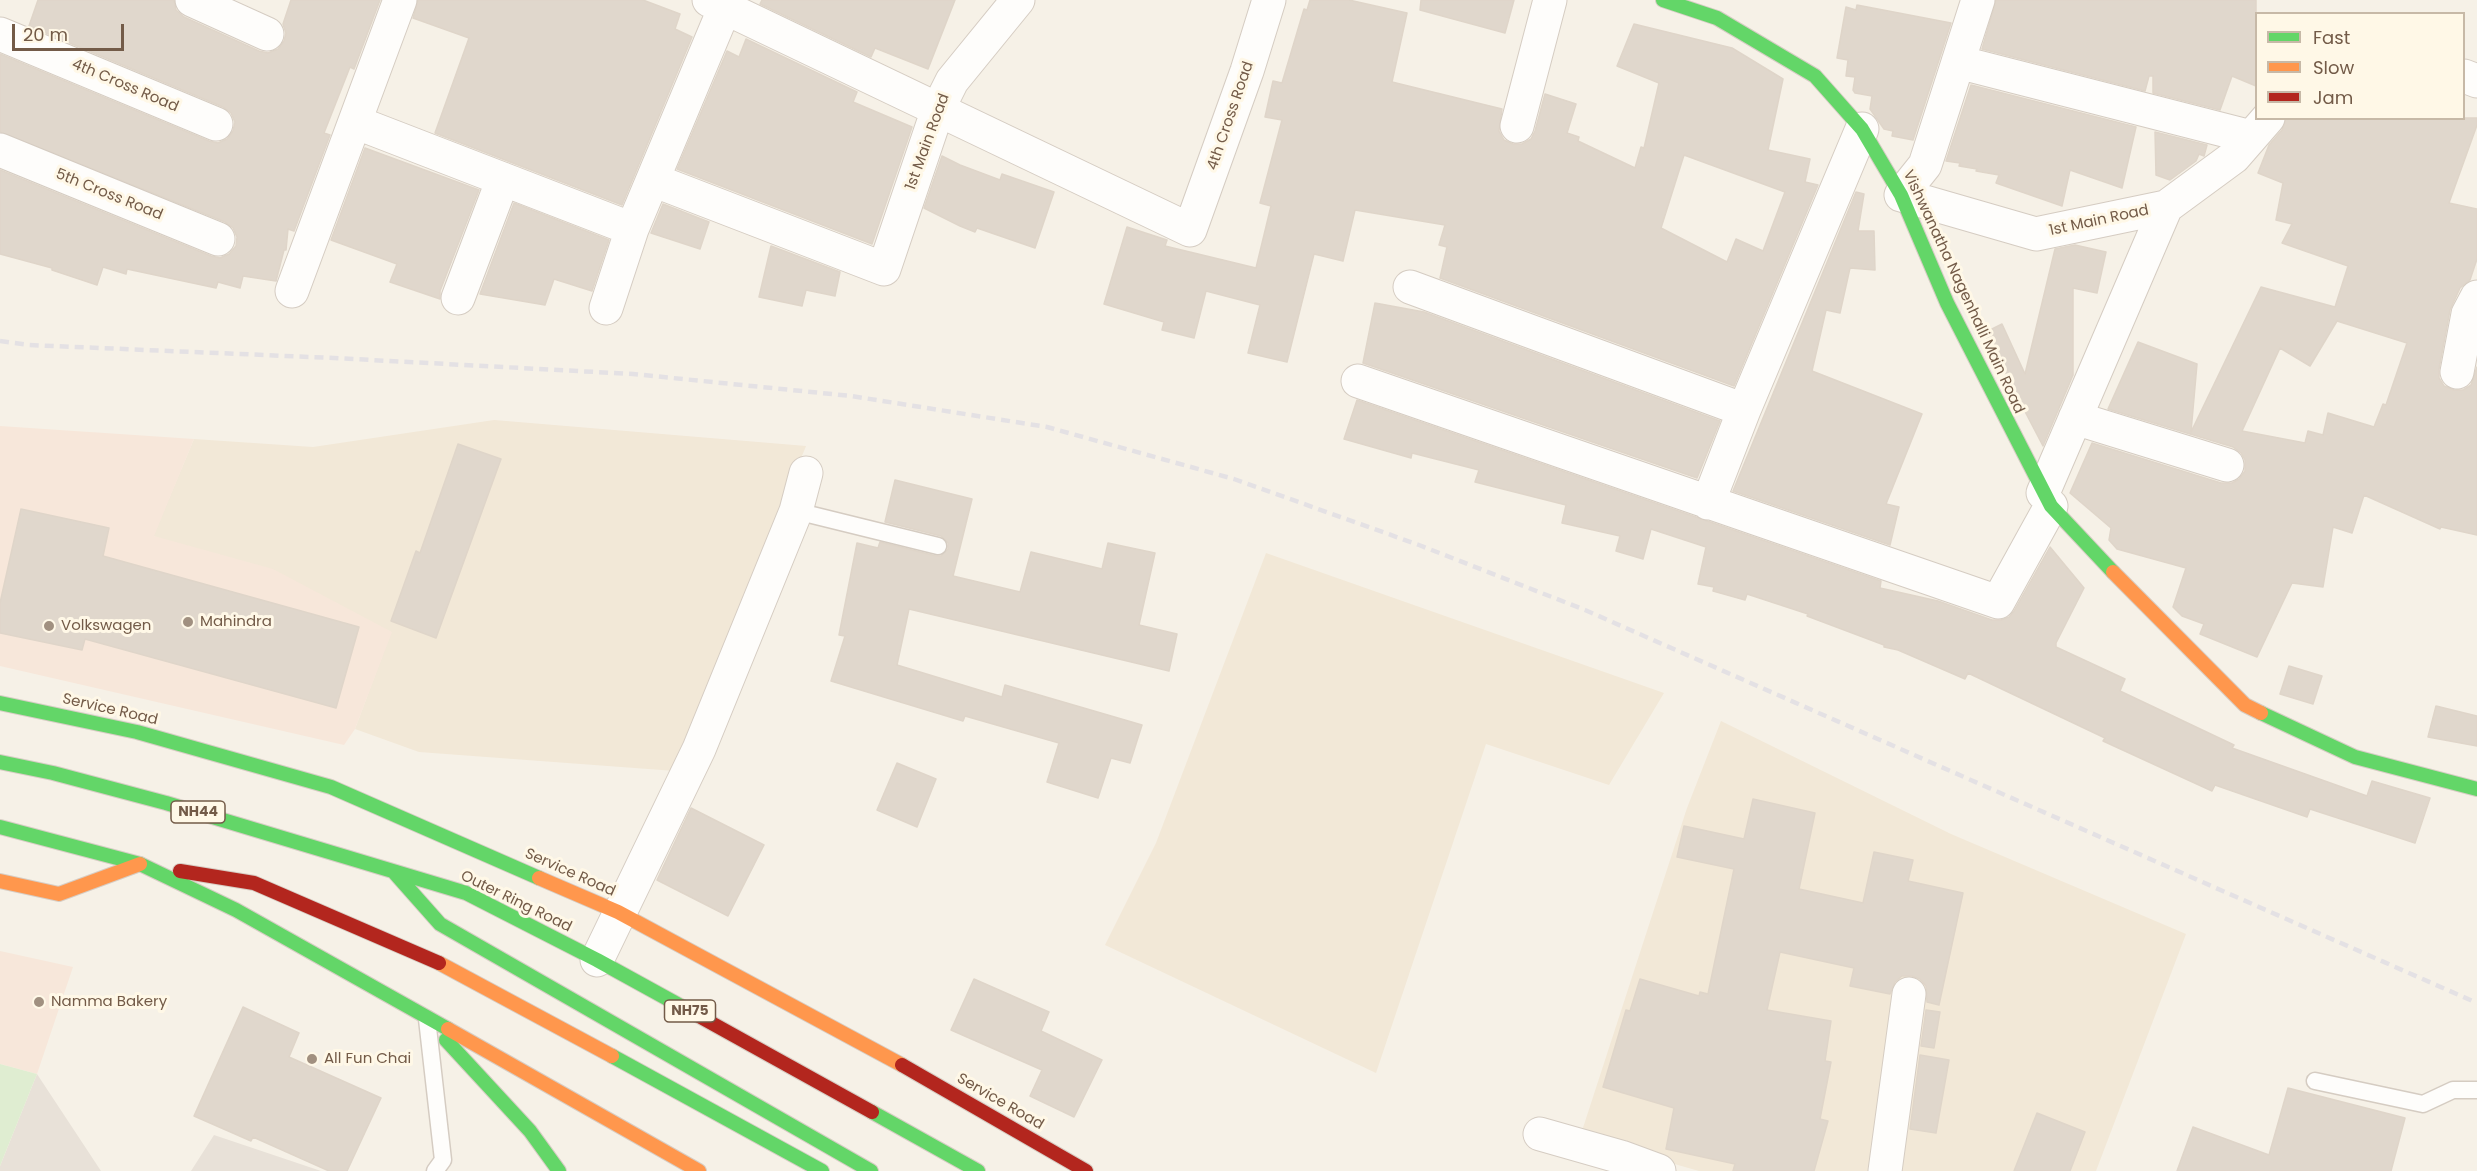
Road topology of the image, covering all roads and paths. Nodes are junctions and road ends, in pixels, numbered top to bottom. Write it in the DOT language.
graph roads {
  1 [pos="192,0"];
  2 [pos="400,0"];
  3 [pos="1018,0"];
  4 [pos="1269,0"];
  5 [pos="1550,0"];
  6 [pos="1978,0"];
  7 [pos="721,2"];
  8 [pos="1683,3"];
  9 [pos="0,34"];
  10 [pos="267,34"];
  11 [pos="1958,62"];
  12 [pos="938,109"];
  13 [pos="355,122"];
  14 [pos="216,124"];
  15 [pos="1517,126"];
  16 [pos="2259,128"];
  17 [pos="1862,129"];
  18 [pos="0,150"];
  19 [pos="503,179"];
  20 [pos="652,180"];
  21 [pos="1901,195"];
  22 [pos="2166,207"];
  23 [pos="632,229"];
  24 [pos="218,239"];
  25 [pos="1410,287"];
  26 [pos="292,291"];
  27 [pos="2477,297"];
  28 [pos="458,298"];
  29 [pos="606,308"];
  30 [pos="2457,372"];
  31 [pos="1358,381"];
  32 [pos="1744,410"];
  33 [pos="2075,418"];
  34 [pos="2227,465"];
  35 [pos="806,473"];
  36 [pos="2047,500"];
  37 [pos="1708,502"];
  38 [pos="796,511"];
  39 [pos="938,546"];
  40 [pos="0,703"];
  41 [pos="0,762"];
  42 [pos="2477,789"];
  43 [pos="0,827"];
  44 [pos="140,864"];
  45 [pos="393,872"];
  46 [pos="0,881"];
  47 [pos="618,912"];
  48 [pos="597,960"];
  49 [pos="1909,994"];
  50 [pos="427,1018"];
  51 [pos="2315,1080"];
  52 [pos="2477,1090"];
  53 [pos="1540,1134"];
  54 [pos="435,1171"];
  55 [pos="559,1171"];
  56 [pos="699,1171"];
  57 [pos="822,1171"];
  58 [pos="871,1171"];
  59 [pos="978,1171"];
  60 [pos="1086,1171"];
  61 [pos="1659,1171"];
  62 [pos="1885,1171"];
  1 -- 10 [label="street"];
  2 -- 13 [label="street"];
  3 -- 12 [label="street, 1st Main Road"];
  4 -- 12 [label="street, 4th Cross Road"];
  5 -- 15 [label="street"];
  6 -- 11 [label="street"];
  7 -- 12 [label="street"];
  7 -- 20 [label="street"];
  8 -- 17 [label="main road, Vishwanatha Nagenhalli Main Road"];
  9 -- 14 [label="street, 4th Cross Road"];
  11 -- 16 [label="street"];
  11 -- 21 [label="street"];
  12 -- 20 [label="street, 1st Main Road"];
  13 -- 19 [label="street"];
  13 -- 26 [label="street"];
  16 -- 22 [label="street, 1st Main Road"];
  17 -- 21 [label="main road, Vishwanatha Nagenhalli Main Road"];
  17 -- 32 [label="street"];
  18 -- 24 [label="street, 5th Cross Road"];
  19 -- 23 [label="street"];
  19 -- 28 [label="street"];
  20 -- 23 [label="street"];
  21 -- 22 [label="street, 1st Main Road"];
  21 -- 36 [label="main road, Vishwanatha Nagenhalli Main Road"];
  22 -- 33 [label="street"];
  23 -- 29 [label="street"];
  25 -- 32 [label="street"];
  27 -- 30 [label="street"];
  31 -- 37 [label="street"];
  32 -- 37 [label="street"];
  33 -- 34 [label="street"];
  33 -- 36 [label="street"];
  35 -- 38 [label="street"];
  36 -- 37 [label="street"];
  36 -- 42 [label="main road, Vishwanatha Nagenhalli Main Road"];
  38 -- 39 [label="lane"];
  38 -- 47 [label="street"];
  40 -- 47 [label="main road, Service Road"];
  41 -- 45 [label="main road, Outer Ring Road / NH44"];
  43 -- 44 [label="main road"];
  44 -- 46 [label="main road"];
  44 -- 50 [label="main road"];
  44 -- 57 [label="main road"];
  45 -- 48 [label="main road, Outer Ring Road / NH75"];
  45 -- 58 [label="main road"];
  47 -- 48 [label="street"];
  47 -- 60 [label="main road, Service Road"];
  48 -- 59 [label="main road, Outer Ring Road / NH75"];
  49 -- 62 [label="street"];
  50 -- 54 [label="lane"];
  50 -- 55 [label="main road"];
  50 -- 56 [label="main road"];
  51 -- 52 [label="lane"];
  53 -- 61 [label="street"];
}
